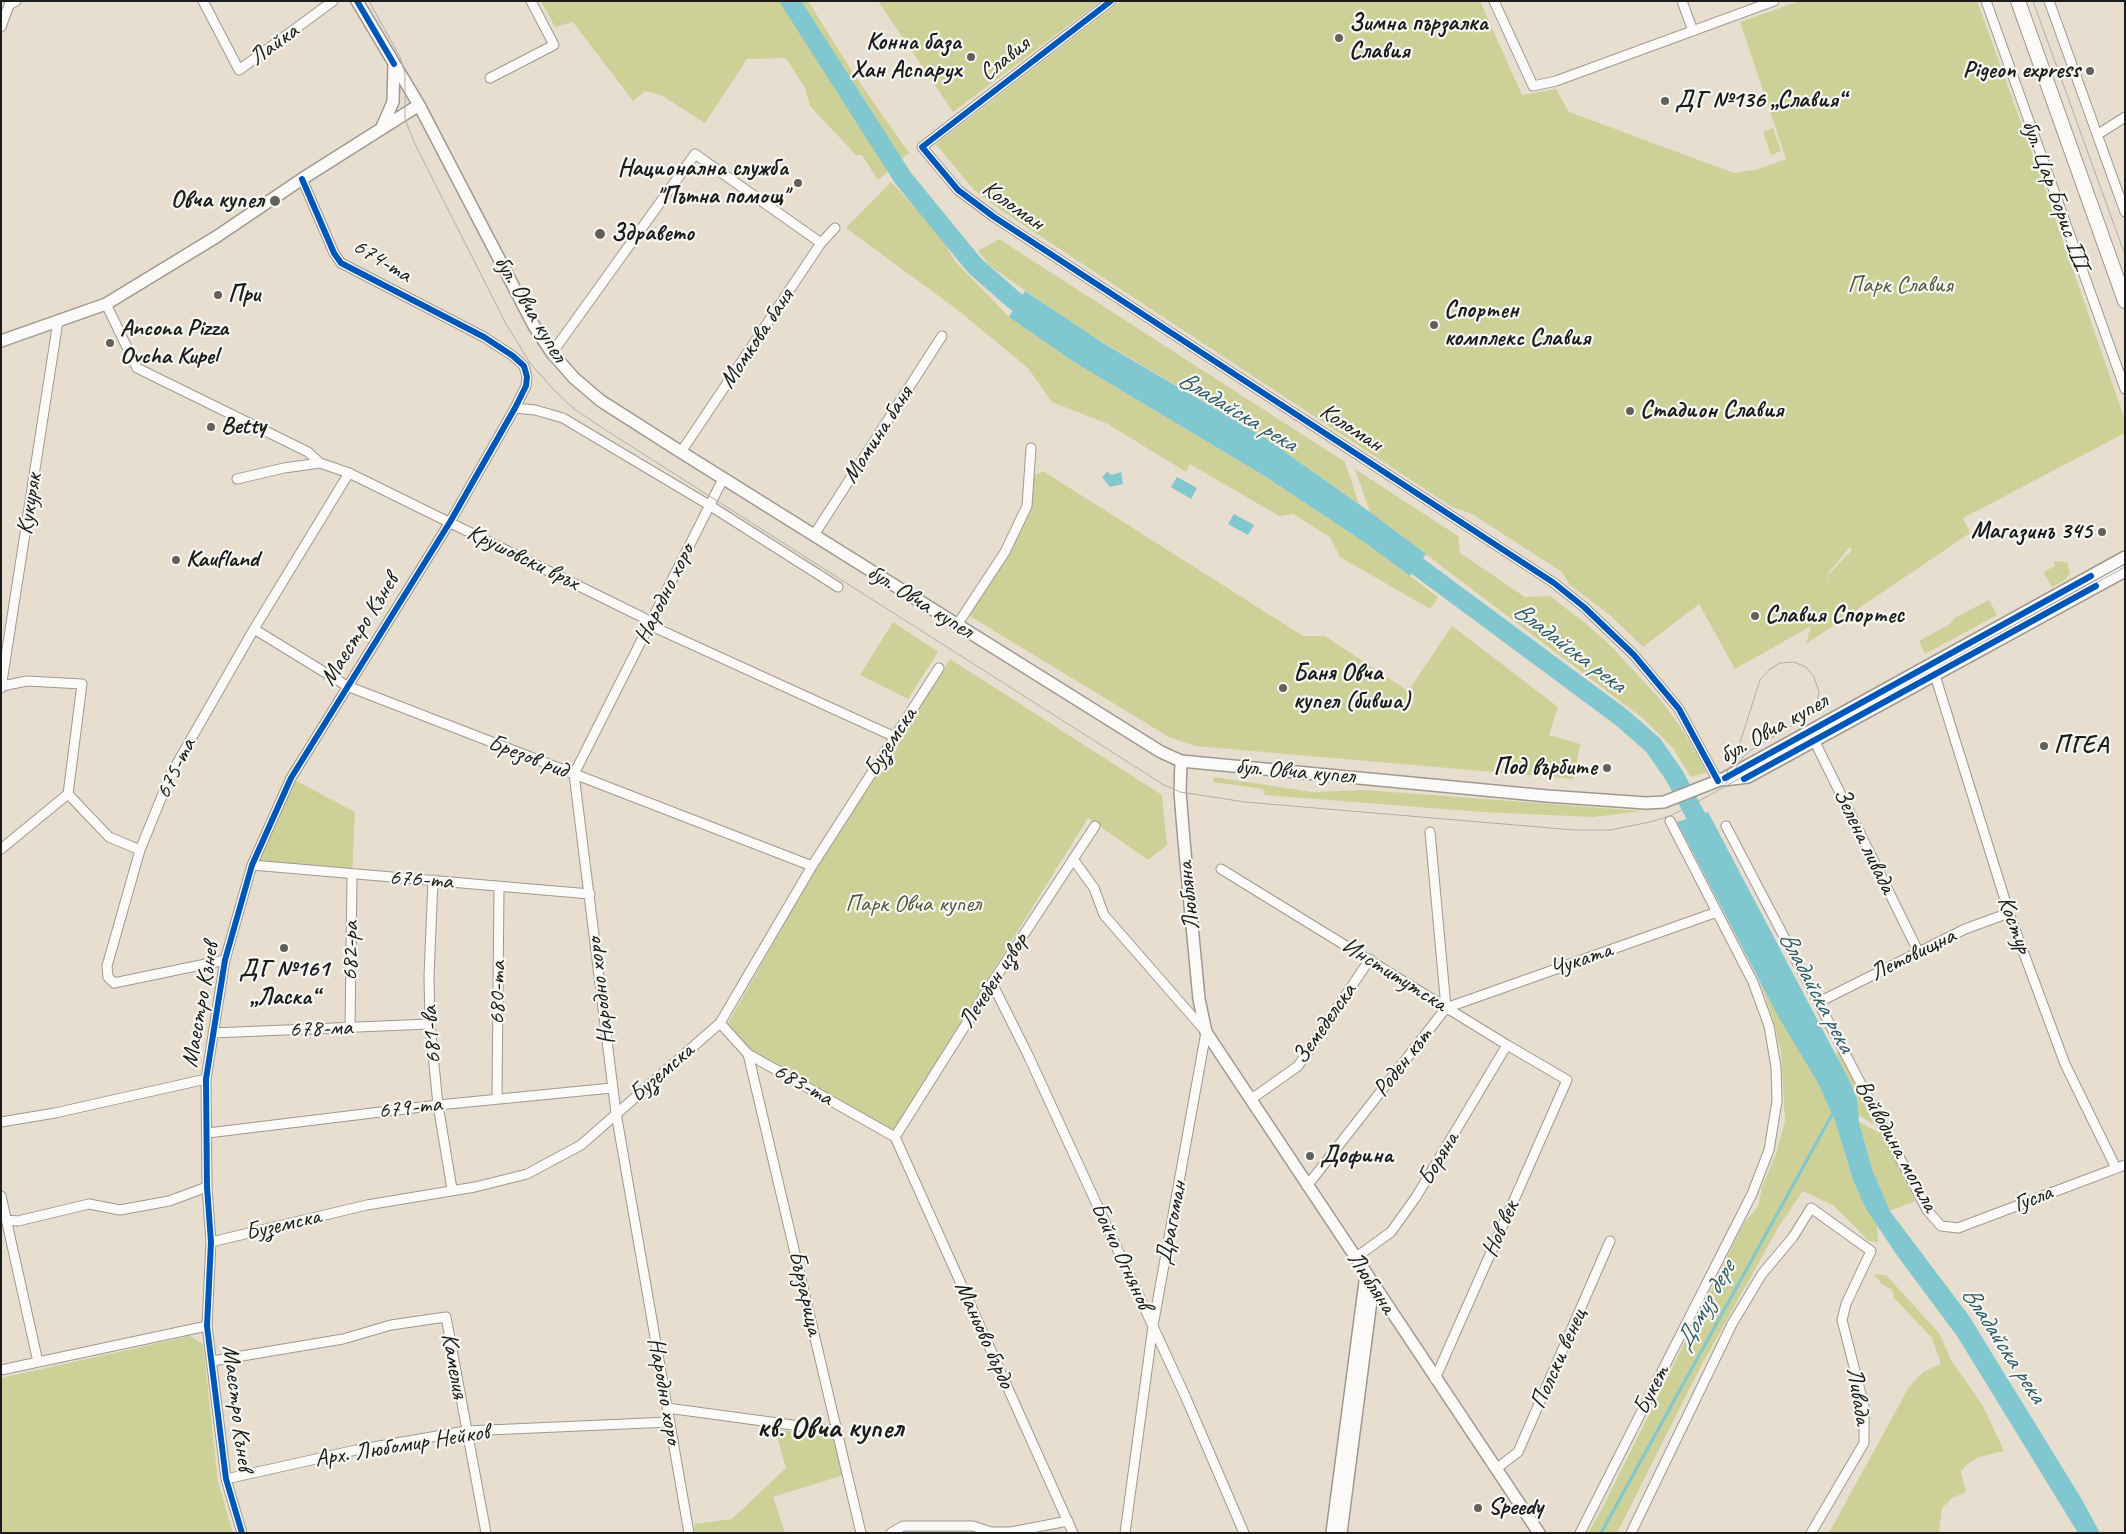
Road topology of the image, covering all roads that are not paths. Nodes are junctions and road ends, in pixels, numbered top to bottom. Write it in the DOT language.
graph roads {
  1 [pos="203,1"];
  2 [pos="333,1"];
  3 [pos="356,1"];
  4 [pos="531,1"];
  5 [pos="1111,1"];
  6 [pos="1494,1"];
  7 [pos="1682,1"];
  8 [pos="1774,1"];
  9 [pos="1986,1"];
  10 [pos="2018,1"];
  11 [pos="2049,1"];
  12 [pos="9,5"];
  13 [pos="1,27"];
  14 [pos="1693,31"];
  15 [pos="394,64"];
  16 [pos="490,78"];
  17 [pos="419,105"];
  18 [pos="2125,117"];
  19 [pos="380,129"];
  20 [pos="2097,135"];
  21 [pos="922,147"];
  22 [pos="302,179"];
  23 [pos="2125,212"];
  24 [pos="835,228"];
  25 [pos="822,243"];
  26 [pos="2125,301"];
  27 [pos="106,304"];
  28 [pos="58,321"];
  29 [pos="942,336"];
  30 [pos="484,337"];
  31 [pos="1,341"];
  32 [pos="552,353"];
  33 [pos="2125,389"];
  34 [pos="515,408"];
  35 [pos="1031,448"];
  36 [pos="681,452"];
  37 [pos="320,463"];
  38 [pos="349,473"];
  39 [pos="237,479"];
  40 [pos="723,479"];
  41 [pos="710,505"];
  42 [pos="450,522"];
  43 [pos="814,535"];
  44 [pos="2125,557"];
  45 [pos="2125,571"];
  46 [pos="838,587"];
  47 [pos="651,623"];
  48 [pos="956,625"];
  49 [pos="254,629"];
  50 [pos="939,668"];
  51 [pos="1933,669"];
  52 [pos="347,686"];
  53 [pos="1,687"];
  54 [pos="1812,736"];
  55 [pos="895,737"];
  56 [pos="1181,761"];
  57 [pos="574,774"];
  58 [pos="1718,781"];
  59 [pos="68,794"];
  60 [pos="1670,821"];
  61 [pos="1095,826"];
  62 [pos="1726,826"];
  63 [pos="1430,832"];
  64 [pos="1,849"];
  65 [pos="140,850"];
  66 [pos="1073,859"];
  67 [pos="252,865"];
  68 [pos="812,866"];
  69 [pos="1221,869"];
  70 [pos="352,876"];
  71 [pos="433,880"];
  72 [pos="499,887"];
  73 [pos="590,894"];
  74 [pos="1717,912"];
  75 [pos="2009,913"];
  76 [pos="1918,951"];
  77 [pos="1370,959"];
  78 [pos="225,960"];
  79 [pos="992,983"];
  80 [pos="1819,1002"];
  81 [pos="1446,1008"];
  82 [pos="720,1023"];
  83 [pos="430,1024"];
  84 [pos="350,1028"];
  85 [pos="1206,1032"];
  86 [pos="213,1033"];
  87 [pos="1507,1045"];
  88 [pos="748,1054"];
  89 [pos="206,1079"];
  90 [pos="1567,1080"];
  91 [pos="612,1088"];
  92 [pos="497,1098"];
  93 [pos="1250,1100"];
  94 [pos="438,1105"];
  95 [pos="616,1113"];
  96 [pos="1,1122"];
  97 [pos="208,1133"];
  98 [pos="895,1137"];
  99 [pos="2120,1166"];
  100 [pos="1307,1186"];
  101 [pos="207,1187"];
  102 [pos="452,1189"];
  103 [pos="2,1200"];
  104 [pos="6,1220"];
  105 [pos="1941,1226"];
  106 [pos="1610,1241"];
  107 [pos="211,1242"];
  108 [pos="1871,1251"];
  109 [pos="1355,1258"];
  110 [pos="1366,1274"];
  111 [pos="1373,1285"];
  112 [pos="207,1326"];
  113 [pos="1153,1326"];
  114 [pos="212,1361"];
  115 [pos="38,1362"];
  116 [pos="1,1370"];
  117 [pos="1434,1379"];
  118 [pos="667,1408"];
  119 [pos="670,1422"];
  120 [pos="466,1431"];
  121 [pos="838,1431"];
  122 [pos="1496,1469"];
  123 [pos="226,1479"];
  124 [pos="1068,1521"];
  125 [pos="242,1533"];
  126 [pos="486,1533"];
  127 [pos="689,1533"];
  128 [pos="861,1533"];
  129 [pos="891,1533"];
  130 [pos="1073,1533"];
  131 [pos="1125,1533"];
  132 [pos="1244,1533"];
  133 [pos="1332,1533"];
  134 [pos="1341,1533"];
  135 [pos="1538,1533"];
  136 [pos="1580,1533"];
  137 [pos="1631,1533"];
  138 [pos="1811,1533"];
  1 -- 2 [label="street, Лайка"];
  3 -- 15 [label="main road, бул. Овча купел"];
  4 -- 16 [label="street"];
  5 -- 21 [label="street, Славия"];
  6 -- 14 [label="street"];
  7 -- 14 [label="street"];
  8 -- 14 [label="street"];
  9 -- 33 [label="street, бул. Цар Борис III"];
  10 -- 26 [label="main road, бул. Цар Борис III"];
  11 -- 20 [label="street"];
  12 -- 13 [label="street"];
  15 -- 17 [label="main road, бул. Овча купел"];
  15 -- 19 [label="main road"];
  17 -- 19 [label="main road"];
  17 -- 32 [label="main road, бул. Овча купел"];
  18 -- 20 [label="street"];
  19 -- 22 [label="main road"];
  20 -- 23 [label="street"];
  21 -- 58 [label="street, Коломан"];
  22 -- 27 [label="main road"];
  22 -- 30 [label="street, 674-та"];
  24 -- 25 [label="street, Момкова баня"];
  25 -- 32 [label="street"];
  25 -- 36 [label="street, Момкова баня"];
  27 -- 28 [label="main road"];
  27 -- 37 [label="street, Крушовски връх"];
  28 -- 31 [label="main road"];
  28 -- 53 [label="street, Кукуряк"];
  29 -- 43 [label="street, Момина баня"];
  30 -- 34 [label="street, Маестро Кънев"];
  32 -- 36 [label="main road, бул. Овча купел"];
  34 -- 41 [label="street"];
  34 -- 42 [label="street, Маестро Кънев"];
  35 -- 48 [label="street"];
  36 -- 40 [label="main road, бул. Овча купел"];
  37 -- 38 [label="street, Крушовски връх"];
  37 -- 39 [label="street"];
  38 -- 42 [label="street, Крушовски връх"];
  38 -- 49 [label="street, 675-та"];
  40 -- 41 [label="street, Народно хоро"];
  40 -- 43 [label="main road, бул. Овча купел"];
  41 -- 46 [label="street"];
  41 -- 47 [label="street, Народно хоро"];
  42 -- 47 [label="street, Крушовски връх"];
  42 -- 52 [label="street, Маестро Кънев"];
  43 -- 48 [label="main road, бул. Овча купел"];
  44 -- 51 [label="main road, бул. Овча купел"];
  45 -- 51 [label="main road, бул. Овча купел"];
  47 -- 55 [label="street, Крушовски връх"];
  47 -- 57 [label="street, Народно хоро"];
  48 -- 56 [label="main road, бул. Овча купел"];
  49 -- 52 [label="street, Брезов рид"];
  49 -- 65 [label="street, 675-та"];
  50 -- 55 [label="street, Буземска"];
  51 -- 54 [label="main road, бул. Овча купел"];
  51 -- 75 [label="street, Костур"];
  52 -- 57 [label="street, Брезов рид"];
  52 -- 67 [label="street, Маестро Кънев"];
  53 -- 59 [label="street"];
  54 -- 58 [label="main road, бул. Овча купел"];
  54 -- 76 [label="street, Зелена ливада"];
  55 -- 68 [label="street, Буземска"];
  56 -- 58 [label="main road, бул. Овча купел"];
  56 -- 85 [label="main road, Любляна"];
  57 -- 68 [label="street, Брезов рид"];
  57 -- 73 [label="street, Народно хоро"];
  59 -- 64 [label="street"];
  59 -- 65 [label="street"];
  60 -- 74 [label="street"];
  61 -- 66 [label="street, Лечебен извор"];
  62 -- 80 [label="street, Войводина могила"];
  63 -- 81 [label="street, Роден кът"];
  65 -- 78 [label="street, 675-та"];
  66 -- 79 [label="street, Лечебен извор"];
  66 -- 85 [label="street, Любляна"];
  67 -- 70 [label="street, 676-та"];
  67 -- 78 [label="street, Маестро Кънев"];
  68 -- 82 [label="street, Буземска"];
  69 -- 77 [label="street, Институтска"];
  70 -- 71 [label="street, 676-та"];
  70 -- 84 [label="street, 682-ра"];
  71 -- 72 [label="street, 676-та"];
  71 -- 83 [label="street, 681-ва"];
  72 -- 73 [label="street, 676-та"];
  72 -- 92 [label="street, 680-та"];
  73 -- 91 [label="street, Народно хоро"];
  74 -- 81 [label="street, Чуката"];
  74 -- 136 [label="street, Букет"];
  75 -- 76 [label="street, Летовищна"];
  75 -- 99 [label="street, Костур"];
  76 -- 80 [label="street, Летовищна"];
  77 -- 81 [label="street, Институтска"];
  77 -- 93 [label="street, Земеделска"];
  78 -- 86 [label="street, Маестро Кънев"];
  79 -- 98 [label="street, Лечебен извор"];
  79 -- 113 [label="street, Бойчо Огнянов"];
  80 -- 105 [label="street, Войводина могила"];
  81 -- 87 [label="street, Институтска"];
  81 -- 100 [label="street, Роден кът"];
  82 -- 88 [label="street, 683-та"];
  82 -- 95 [label="street, Буземска"];
  83 -- 84 [label="street, 678-ма"];
  83 -- 94 [label="street, 681-ва"];
  84 -- 86 [label="street, 678-ма"];
  85 -- 93 [label="main road, Любляна"];
  85 -- 113 [label="street, Драгоман"];
  86 -- 89 [label="street, Маестро Кънев"];
  87 -- 90 [label="street, Институтска"];
  87 -- 109 [label="street, Боряна"];
  88 -- 98 [label="street, 683-та"];
  88 -- 121 [label="street, Бързарица"];
  89 -- 96 [label="street"];
  89 -- 97 [label="street, Маестро Кънев"];
  90 -- 117 [label="street, Нов век"];
  91 -- 92 [label="street, 679-та"];
  91 -- 95 [label="street, Народно хоро"];
  92 -- 94 [label="street, 679-та"];
  93 -- 100 [label="main road, Любляна"];
  94 -- 97 [label="street, 679-та"];
  94 -- 102 [label="street, 681-ва"];
  95 -- 102 [label="street, Буземска"];
  95 -- 118 [label="street, Народно хоро"];
  97 -- 101 [label="street, Маестро Кънев"];
  98 -- 124 [label="street, Маньово бърдо"];
  99 -- 105 [label="street, Гусла"];
  100 -- 109 [label="main road, Любляна"];
  101 -- 104 [label="street"];
  101 -- 107 [label="street, Маестро Кънев"];
  102 -- 107 [label="street, Буземска"];
  103 -- 104 [label="street"];
  104 -- 115 [label="street"];
  106 -- 122 [label="street, Полски венец"];
  107 -- 112 [label="street, Маестро Кънев"];
  108 -- 137 [label="street, Букет"];
  108 -- 138 [label="street, Ливада"];
  109 -- 110 [label="main road, Любляна"];
  110 -- 111 [label="main road, Любляна"];
  110 -- 133 [label="main road"];
  111 -- 117 [label="main road, Любляна"];
  111 -- 134 [label="main road"];
  112 -- 114 [label="street, Маестро Кънев"];
  112 -- 115 [label="street"];
  113 -- 131 [label="street, Драгоман"];
  113 -- 132 [label="street, Бойчо Огнянов"];
  114 -- 120 [label="street, Камелия"];
  114 -- 123 [label="street, Маестро Кънев"];
  115 -- 116 [label="street"];
  117 -- 122 [label="main road, Любляна"];
  118 -- 119 [label="street, Народно хоро"];
  118 -- 121 [label="street"];
  119 -- 120 [label="street, Арх. Любомир Нейков"];
  119 -- 127 [label="street, Народно хоро"];
  120 -- 123 [label="street, Арх. Любомир Нейков"];
  120 -- 126 [label="street, Камелия"];
  121 -- 128 [label="street, Бързарица"];
  122 -- 135 [label="main road, Любляна"];
  123 -- 125 [label="street, Маестро Кънев"];
  124 -- 129 [label="street"];
  124 -- 130 [label="street, Маньово бърдо"];
}
